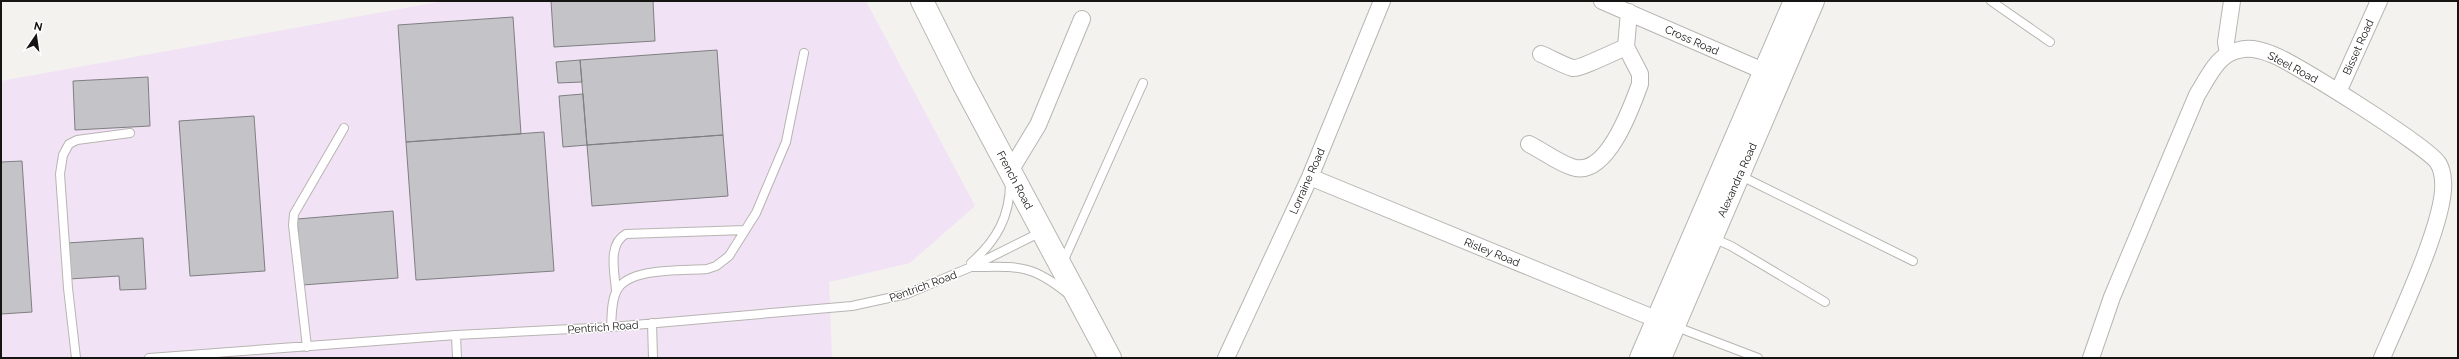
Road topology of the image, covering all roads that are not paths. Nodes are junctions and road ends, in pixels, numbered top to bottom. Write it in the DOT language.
graph roads {
  1 [pos="922,1"];
  2 [pos="1382,1"];
  3 [pos="1602,1"];
  4 [pos="1795,1"];
  5 [pos="1813,1"];
  6 [pos="1991,1"];
  7 [pos="2232,1"];
  8 [pos="2379,1"];
  9 [pos="1629,12"];
  10 [pos="1082,18"];
  11 [pos="2050,42"];
  12 [pos="1626,47"];
  13 [pos="804,53"];
  14 [pos="1541,54"];
  15 [pos="2228,54"];
  16 [pos="1774,75"];
  17 [pos="1143,83"];
  18 [pos="2338,92"];
  19 [pos="344,128"];
  20 [pos="130,133"];
  21 [pos="1529,144"];
  22 [pos="1010,171"];
  23 [pos="1731,172"];
  24 [pos="1310,177"];
  25 [pos="745,230"];
  26 [pos="1041,231"];
  27 [pos="1712,238"];
  28 [pos="1913,262"];
  29 [pos="1061,267"];
  30 [pos="967,269"];
  31 [pos="616,291"];
  32 [pos="1825,302"];
  33 [pos="1082,305"];
  34 [pos="652,323"];
  35 [pos="1665,323"];
  36 [pos="611,327"];
  37 [pos="456,335"];
  38 [pos="306,347"];
  39 [pos="76,358"];
  40 [pos="149,358"];
  41 [pos="457,358"];
  42 [pos="653,358"];
  43 [pos="1110,358"];
  44 [pos="1226,358"];
  45 [pos="1641,358"];
  46 [pos="1660,358"];
  47 [pos="1758,358"];
  48 [pos="2091,358"];
  49 [pos="2382,358"];
  1 -- 22 [label="main road, French Road"];
  2 -- 24 [label="street, Lorraine Road"];
  3 -- 9 [label="street, Cross Road"];
  4 -- 16 [label="main road, Alexandra Road"];
  5 -- 16 [label="main road, Alexandra Road"];
  6 -- 11 [label="lane"];
  7 -- 15 [label="street"];
  8 -- 18 [label="street, Bisset Road"];
  9 -- 12 [label="street"];
  9 -- 16 [label="street, Cross Road"];
  10 -- 22 [label="street"];
  12 -- 14 [label="street"];
  12 -- 21 [label="street"];
  13 -- 25 [label="lane"];
  15 -- 18 [label="street, Steel Road"];
  15 -- 48 [label="street, Steel Road"];
  16 -- 23 [label="main road, Alexandra Road"];
  17 -- 29 [label="lane"];
  18 -- 49 [label="street, Steel Road"];
  19 -- 38 [label="lane"];
  20 -- 39 [label="lane"];
  22 -- 26 [label="main road, French Road"];
  22 -- 30 [label="lane"];
  23 -- 27 [label="main road, Alexandra Road"];
  23 -- 28 [label="lane"];
  23 -- 35 [label="main road, Alexandra Road"];
  24 -- 35 [label="street, Risley Road"];
  24 -- 44 [label="street, Lorraine Road"];
  25 -- 31 [label="lane"];
  25 -- 31 [label="lane"];
  26 -- 29 [label="main road, French Road"];
  26 -- 30 [label="lane, Pentrich Road"];
  27 -- 32 [label="lane"];
  27 -- 35 [label="main road, Alexandra Road"];
  29 -- 33 [label="main road, French Road"];
  30 -- 33 [label="lane"];
  30 -- 34 [label="lane, Pentrich Road"];
  31 -- 36 [label="lane"];
  33 -- 43 [label="main road, French Road"];
  34 -- 36 [label="lane, Pentrich Road"];
  34 -- 42 [label="lane"];
  35 -- 45 [label="main road, Alexandra Road"];
  35 -- 46 [label="main road, Alexandra Road"];
  35 -- 47 [label="lane"];
  36 -- 37 [label="lane, Pentrich Road"];
  37 -- 38 [label="lane, Pentrich Road"];
  37 -- 41 [label="lane"];
  38 -- 40 [label="lane, Pentrich Road"];
}
